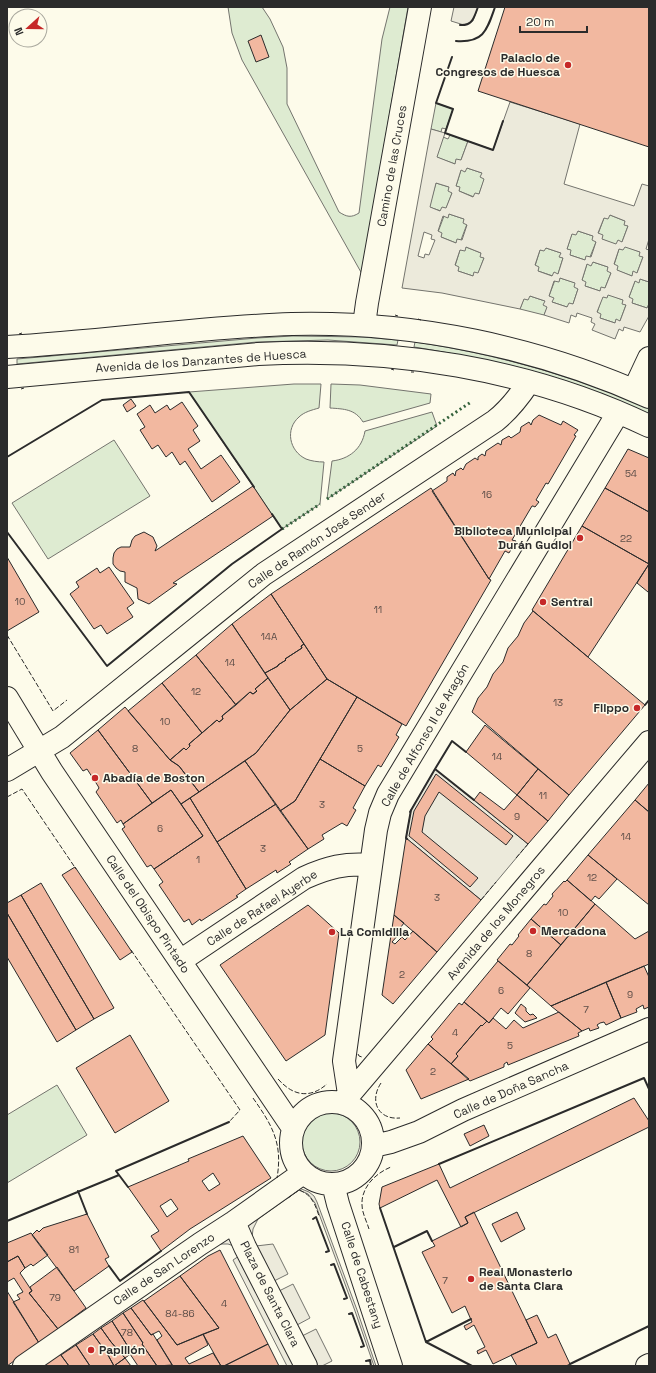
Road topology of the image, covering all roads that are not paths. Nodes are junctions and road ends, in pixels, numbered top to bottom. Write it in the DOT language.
graph roads {
  1 [pos="420,7"];
  2 [pos="364,325"];
  3 [pos="7,347"];
  4 [pos="649,358"];
  5 [pos="7,377"];
  6 [pos="529,382"];
  7 [pos="642,394"];
  8 [pos="618,413"];
  9 [pos="649,426"];
  10 [pos="7,698"];
  11 [pos="649,742"];
  12 [pos="38,751"];
  13 [pos="7,770"];
  14 [pos="371,865"];
  15 [pos="180,961"];
  16 [pos="649,1029"];
  17 [pos="346,1098"];
  18 [pos="293,1128"];
  19 [pos="373,1146"];
  20 [pos="303,1173"];
  21 [pos="333,1184"];
  22 [pos="234,1222"];
  23 [pos="383,1338"];
  24 [pos="24,1366"];
  25 [pos="306,1366"];
  26 [pos="392,1366"];
  27 [pos="406,1366"];
  1 -- 2 [label="street, Camino de las Cruces"];
  2 -- 3 [label="street"];
  2 -- 7 [label="street"];
  4 -- 7 [label="street"];
  5 -- 6 [label="street, Avenida de los Danzantes de Huesca"];
  6 -- 8 [label="street, Avenida de los Danzantes de Huesca"];
  6 -- 12 [label="street, Calle de Ramón José Sender"];
  8 -- 9 [label="street, Avenida de los Danzantes de Huesca"];
  8 -- 14 [label="street, Calle de Alfonso II de Aragón"];
  10 -- 12 [label="street, Calle del Obispo Pintado"];
  11 -- 17 [label="street, Avenida de los Monegros"];
  12 -- 13 [label="street, Calle de Ramón José Sender"];
  12 -- 15 [label="street, Calle del Obispo Pintado"];
  14 -- 15 [label="street, Calle de Rafael Ayerbe"];
  14 -- 17 [label="street, Calle de Alfonso II de Aragón"];
  15 -- 18 [label="street, Calle del Obispo Pintado"];
  16 -- 19 [label="street, Calle de Doña Sancha"];
  17 -- 18 [label="street"];
  17 -- 19 [label="street"];
  18 -- 20 [label="street"];
  19 -- 21 [label="street"];
  20 -- 21 [label="street"];
  20 -- 22 [label="street, Calle de San Lorenzo"];
  21 -- 23 [label="street, Calle de Cabestany"];
  22 -- 24 [label="street, Calle de San Lorenzo"];
  22 -- 25 [label="street, Plaza de Santa Clara"];
  23 -- 26 [label="street, Calle de Cabestany"];
  23 -- 27 [label="street"];
}
